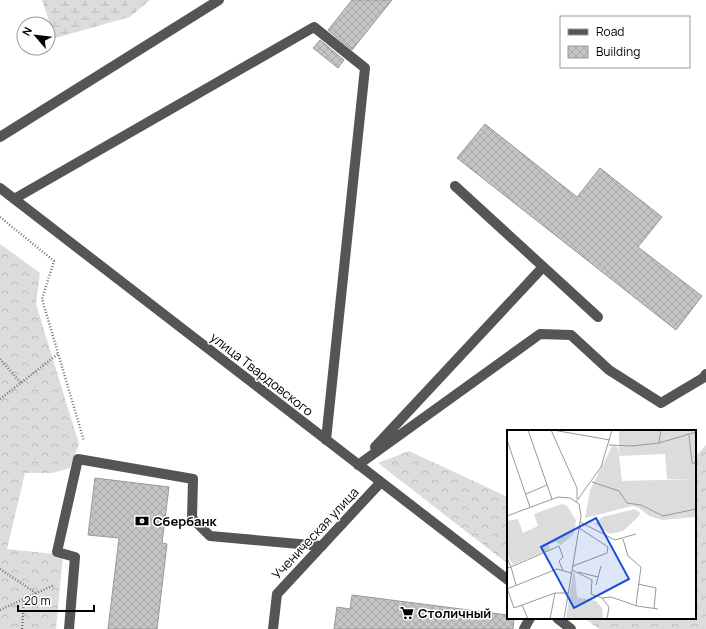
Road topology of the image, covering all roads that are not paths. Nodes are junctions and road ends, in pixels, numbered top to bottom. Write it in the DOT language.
graph roads {
  1 [pos="219,0"];
  2 [pos="0,137"];
  3 [pos="455,186"];
  4 [pos="0,188"];
  5 [pos="14,199"];
  6 [pos="543,267"];
  7 [pos="598,317"];
  8 [pos="706,374"];
  9 [pos="326,440"];
  10 [pos="358,465"];
  11 [pos="381,482"];
  12 [pos="322,546"];
  13 [pos="507,579"];
  14 [pos="529,619"];
  15 [pos="558,619"];
  16 [pos="69,629"];
  17 [pos="273,629"];
  18 [pos="524,629"];
  19 [pos="571,629"];
  1 -- 2 [label="street"];
  3 -- 6 [label="street"];
  4 -- 5 [label="street, улица Твардовского"];
  5 -- 9 [label="street, улица Твардовского"];
  5 -- 9 [label="street"];
  6 -- 7 [label="street"];
  6 -- 10 [label="street"];
  8 -- 10 [label="street"];
  9 -- 10 [label="street, улица Твардовского"];
  10 -- 11 [label="street, улица Твардовского"];
  11 -- 12 [label="street, Ученическая улица"];
  11 -- 13 [label="street, улица Твардовского"];
  12 -- 16 [label="street"];
  12 -- 17 [label="street, Ученическая улица"];
  14 -- 18 [label="street"];
  15 -- 19 [label="street"];
}
